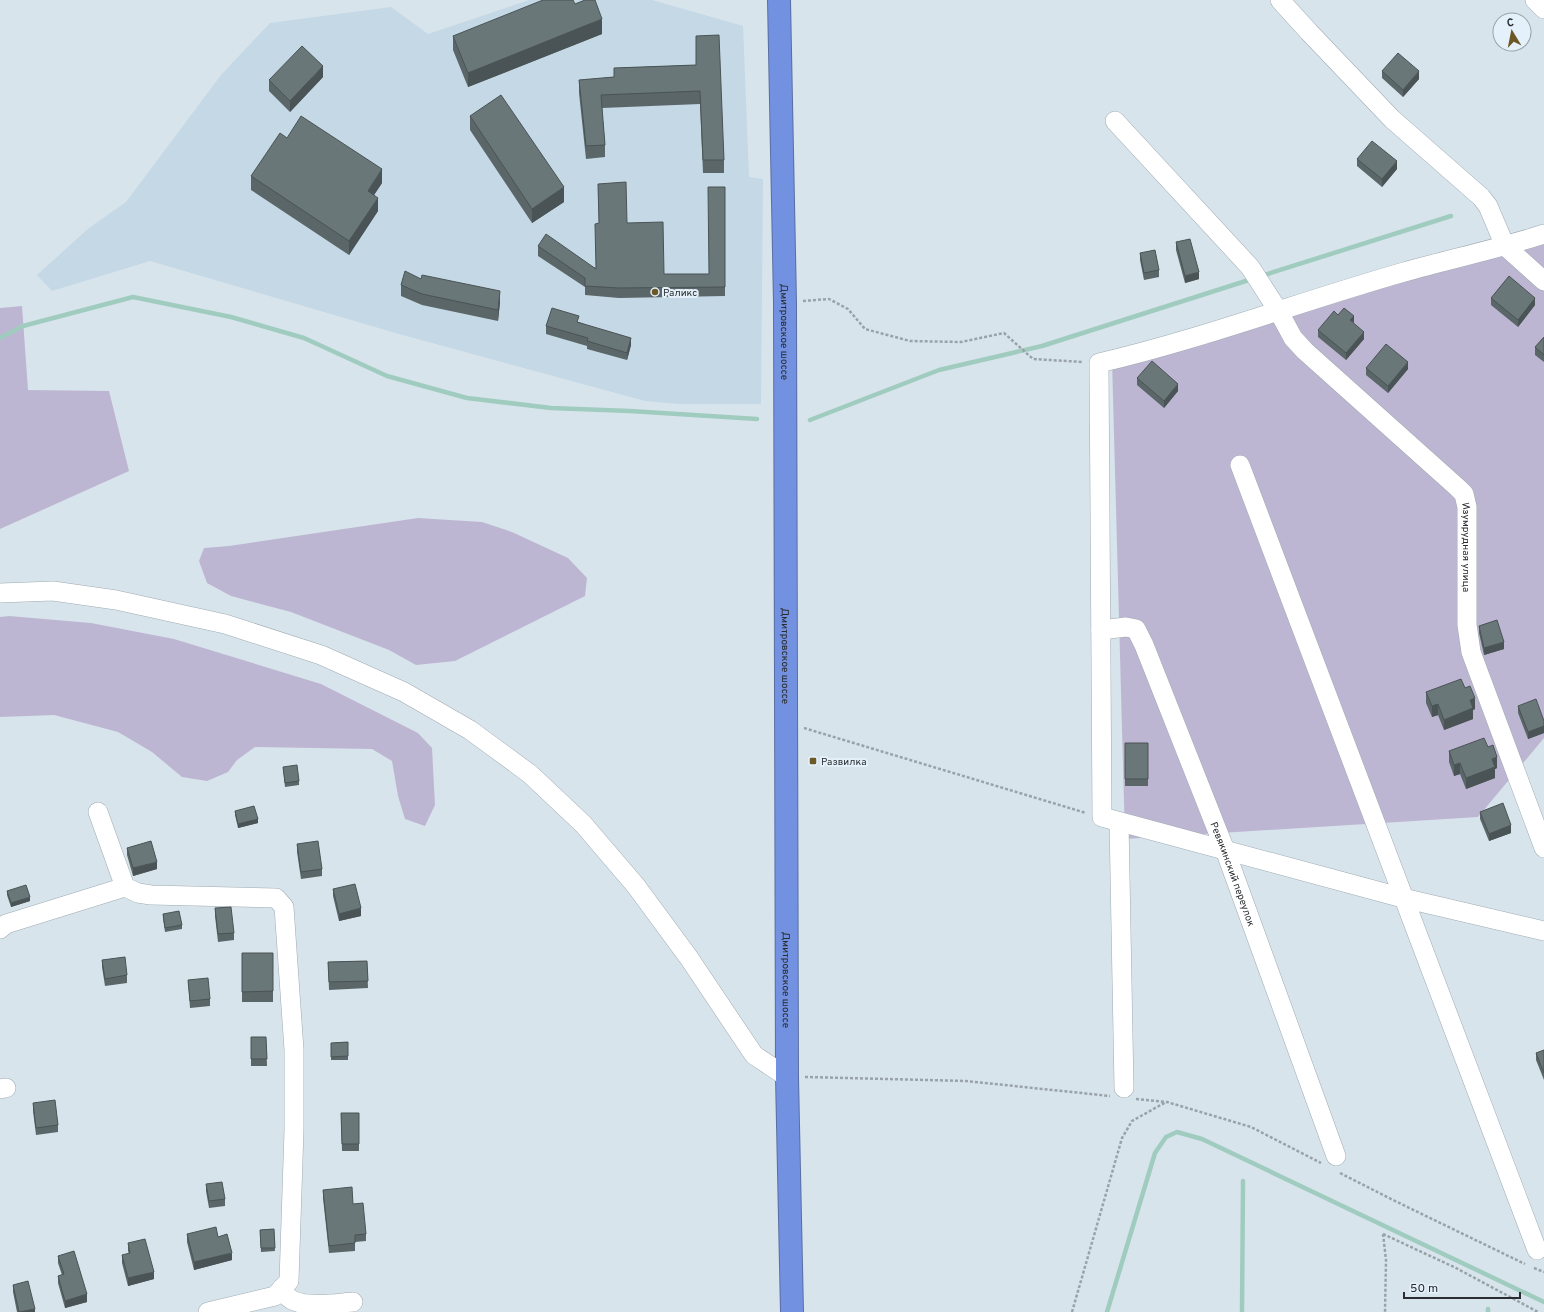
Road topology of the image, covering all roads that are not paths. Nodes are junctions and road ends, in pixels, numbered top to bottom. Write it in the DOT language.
graph roads {
  1 [pos="779,0"];
  2 [pos="1280,0"];
  3 [pos="1535,0"];
  4 [pos="1544,9"];
  5 [pos="1115,121"];
  6 [pos="1544,234"];
  7 [pos="1505,246"];
  8 [pos="1544,281"];
  9 [pos="1278,312"];
  10 [pos="1240,465"];
  11 [pos="0,593"];
  12 [pos="1101,630"];
  13 [pos="98,812"];
  14 [pos="1111,820"];
  15 [pos="1544,848"];
  16 [pos="1225,850"];
  17 [pos="126,887"];
  18 [pos="1403,898"];
  19 [pos="0,929"];
  20 [pos="1544,930"];
  21 [pos="787,1077"];
  22 [pos="1124,1094"];
  23 [pos="1332,1164"];
  24 [pos="1537,1250"];
  25 [pos="282,1288"];
  26 [pos="353,1302"];
  27 [pos="208,1312"];
  28 [pos="792,1312"];
  1 -- 21 [label="highway, Дмитровское шоссе"];
  2 -- 7 [label="street"];
  3 -- 4 [label="street"];
  5 -- 9 [label="street, Изумрудная улица"];
  6 -- 7 [label="street"];
  7 -- 8 [label="street"];
  7 -- 9 [label="street"];
  9 -- 12 [label="street"];
  9 -- 15 [label="street, Изумрудная улица"];
  10 -- 18 [label="street"];
  11 -- 21 [label="street"];
  12 -- 14 [label="street"];
  12 -- 16 [label="street, Ревякинский переулок"];
  13 -- 17 [label="street"];
  14 -- 16 [label="street"];
  14 -- 22 [label="street"];
  16 -- 18 [label="street"];
  16 -- 23 [label="street, Ревякинский переулок"];
  17 -- 19 [label="street"];
  17 -- 25 [label="street"];
  18 -- 20 [label="street"];
  18 -- 24 [label="street"];
  21 -- 28 [label="highway, Дмитровское шоссе"];
  25 -- 26 [label="street"];
  25 -- 27 [label="street"];
}
